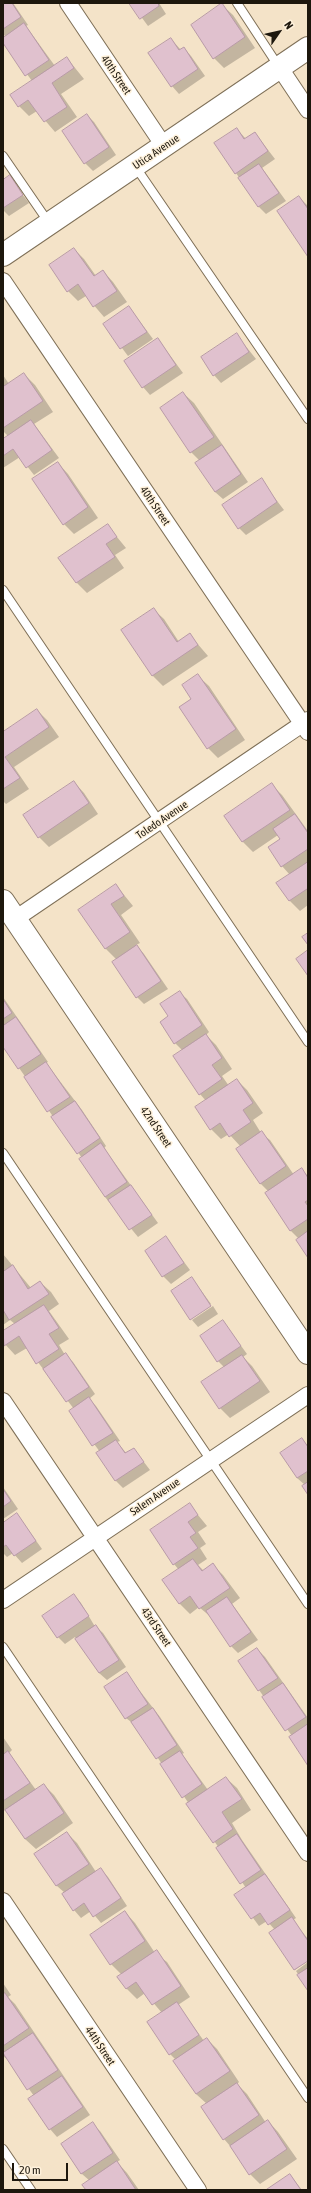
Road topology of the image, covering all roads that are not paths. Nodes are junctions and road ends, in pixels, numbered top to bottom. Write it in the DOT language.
graph roads {
  1 [pos="68,3"];
  2 [pos="236,3"];
  3 [pos="308,48"];
  4 [pos="280,68"];
  5 [pos="308,110"];
  6 [pos="164,146"];
  7 [pos="3,156"];
  8 [pos="135,166"];
  9 [pos="49,224"];
  10 [pos="3,255"];
  11 [pos="3,280"];
  12 [pos="308,419"];
  13 [pos="3,590"];
  14 [pos="306,726"];
  15 [pos="158,822"];
  16 [pos="3,901"];
  17 [pos="15,919"];
  18 [pos="308,1042"];
  19 [pos="3,1153"];
  20 [pos="308,1353"];
  21 [pos="308,1395"];
  22 [pos="3,1401"];
  23 [pos="211,1460"];
  24 [pos="95,1538"];
  25 [pos="3,1600"];
  26 [pos="308,1604"];
  27 [pos="3,1647"];
  28 [pos="308,1853"];
  29 [pos="3,1901"];
  30 [pos="308,2098"];
  31 [pos="3,2149"];
  32 [pos="31,2190"];
  33 [pos="198,2190"];
  1 -- 6 [label="street, 40th Street"];
  2 -- 4 [label="lane"];
  3 -- 4 [label="street, Utica Avenue"];
  4 -- 5 [label="street"];
  4 -- 6 [label="street, Utica Avenue"];
  6 -- 8 [label="street, Utica Avenue"];
  7 -- 9 [label="lane"];
  8 -- 9 [label="street, Utica Avenue"];
  8 -- 12 [label="lane"];
  9 -- 10 [label="street, Utica Avenue"];
  11 -- 14 [label="street, 40th Street"];
  13 -- 15 [label="lane"];
  14 -- 15 [label="street, Toledo Avenue"];
  15 -- 17 [label="street, Toledo Avenue"];
  15 -- 18 [label="lane"];
  16 -- 17 [label="street, 42nd Street"];
  17 -- 20 [label="street, 42nd Street"];
  19 -- 23 [label="lane"];
  21 -- 23 [label="street, Salem Avenue"];
  22 -- 24 [label="street, 43rd Street"];
  23 -- 24 [label="street, Salem Avenue"];
  23 -- 26 [label="lane"];
  24 -- 25 [label="street, Salem Avenue"];
  24 -- 28 [label="street, 43rd Street"];
  27 -- 30 [label="lane"];
  29 -- 33 [label="street, 44th Street"];
  31 -- 32 [label="lane"];
}
